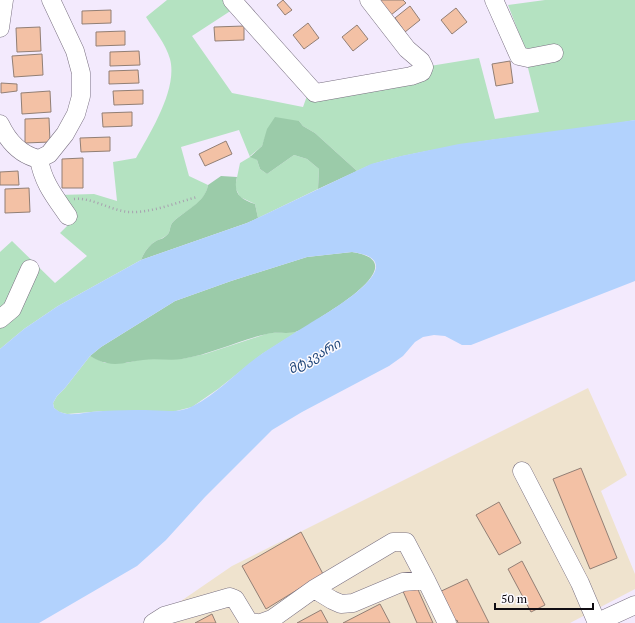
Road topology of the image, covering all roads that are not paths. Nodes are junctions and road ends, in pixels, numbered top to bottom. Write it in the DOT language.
graph roads {
  1 [pos="4,0"];
  2 [pos="51,0"];
  3 [pos="232,0"];
  4 [pos="369,0"];
  5 [pos="494,0"];
  6 [pos="0,28"];
  7 [pos="554,53"];
  8 [pos="0,124"];
  9 [pos="39,159"];
  10 [pos="68,216"];
  11 [pos="30,269"];
  12 [pos="0,319"];
  13 [pos="522,471"];
  14 [pos="426,580"];
  15 [pos="314,589"];
  16 [pos="635,605"];
  17 [pos="153,623"];
  18 [pos="254,623"];
  19 [pos="447,623"];
  20 [pos="597,623"];
  1 -- 6 [label="street"];
  2 -- 9 [label="street"];
  3 -- 4 [label="street"];
  5 -- 7 [label="street"];
  8 -- 9 [label="street"];
  9 -- 10 [label="street"];
  11 -- 12 [label="street"];
  13 -- 20 [label="street"];
  14 -- 15 [label="street"];
  14 -- 15 [label="street"];
  14 -- 19 [label="street"];
  15 -- 18 [label="street"];
  16 -- 20 [label="street"];
  17 -- 18 [label="street"];
}
